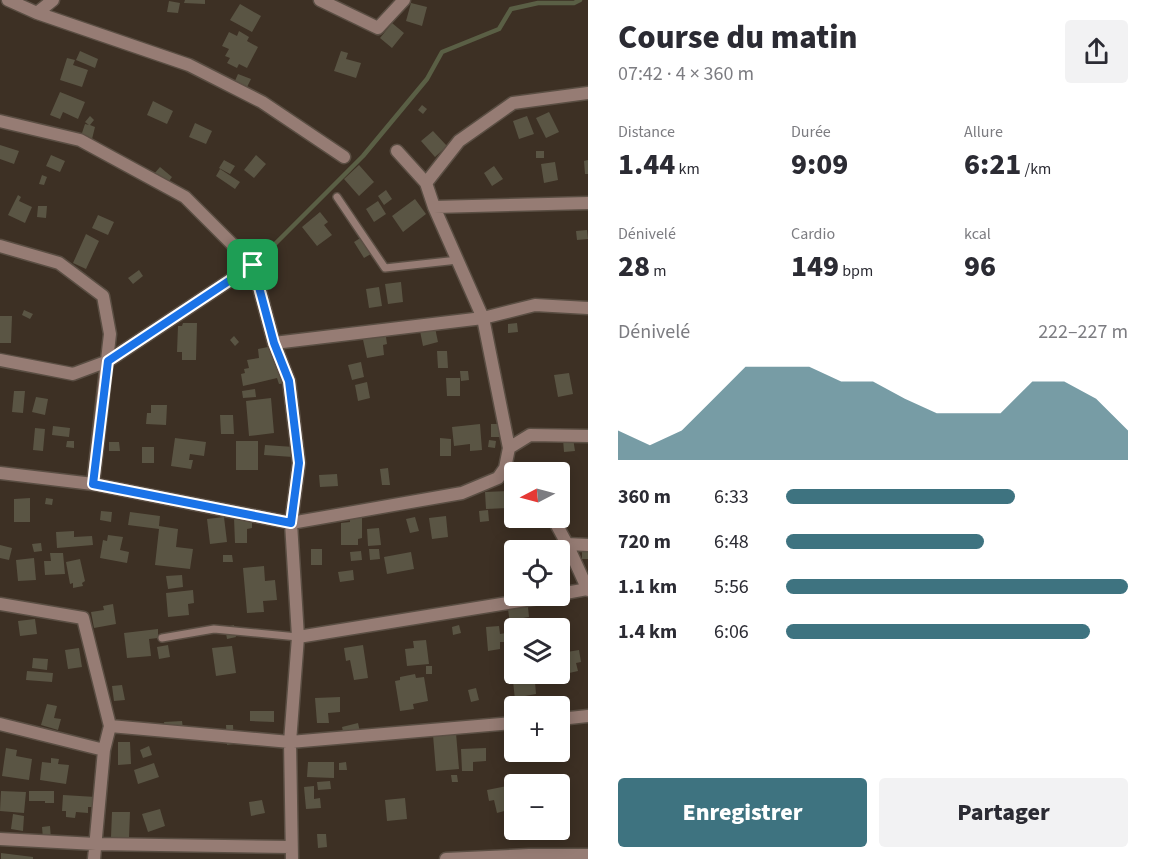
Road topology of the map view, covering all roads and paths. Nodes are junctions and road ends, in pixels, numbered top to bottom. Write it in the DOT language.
graph roads {
  1 [pos="8,0"];
  2 [pos="52,0"];
  3 [pos="320,0"];
  4 [pos="404,0"];
  5 [pos="37,13"];
  6 [pos="588,93"];
  7 [pos="0,121"];
  8 [pos="397,151"];
  9 [pos="344,157"];
  10 [pos="426,183"];
  11 [pos="337,197"];
  12 [pos="588,203"];
  13 [pos="434,207"];
  14 [pos="0,246"];
  15 [pos="458,260"];
  16 [pos="253,265"];
  17 [pos="588,308"];
  18 [pos="483,318"];
  19 [pos="274,343"];
  20 [pos="0,360"];
  21 [pos="108,361"];
  22 [pos="588,436"];
  23 [pos="509,448"];
  24 [pos="510,462"];
  25 [pos="0,472"];
  26 [pos="504,474"];
  27 [pos="93,484"];
  28 [pos="291,523"];
  29 [pos="570,544"];
  30 [pos="588,545"];
  31 [pos="570,551"];
  32 [pos="588,590"];
  33 [pos="570,593"];
  34 [pos="0,604"];
  35 [pos="504,604"];
  36 [pos="298,637"];
  37 [pos="162,638"];
  38 [pos="588,716"];
  39 [pos="570,718"];
  40 [pos="0,724"];
  41 [pos="504,724"];
  42 [pos="110,726"];
  43 [pos="290,742"];
  44 [pos="104,750"];
  45 [pos="0,839"];
  46 [pos="96,844"];
  47 [pos="292,853"];
  48 [pos="588,855"];
  49 [pos="529,857"];
  50 [pos="94,859"];
  51 [pos="446,859"];
  1 -- 5 [label="street"];
  2 -- 5 [label="street"];
  3 -- 4 [label="street"];
  5 -- 9 [label="street"];
  6 -- 10 [label="street"];
  7 -- 16 [label="street"];
  8 -- 10 [label="street"];
  10 -- 13 [label="street"];
  11 -- 15 [label="lane"];
  12 -- 13 [label="street"];
  13 -- 15 [label="street"];
  14 -- 21 [label="street"];
  15 -- 18 [label="street"];
  16 -- 19 [label="street"];
  16 -- 21 [label="street"];
  17 -- 18 [label="street"];
  18 -- 19 [label="street"];
  18 -- 23 [label="street"];
  19 -- 28 [label="street"];
  20 -- 21 [label="street"];
  21 -- 27 [label="street"];
  22 -- 23 [label="street"];
  23 -- 24 [label="street"];
  25 -- 27 [label="street"];
  26 -- 28 [label="street"];
  27 -- 28 [label="street"];
  28 -- 36 [label="street"];
  29 -- 30 [label="street"];
  31 -- 32 [label="street"];
  32 -- 33 [label="street"];
  34 -- 42 [label="street"];
  35 -- 36 [label="street"];
  36 -- 37 [label="lane"];
  36 -- 43 [label="street"];
  38 -- 39 [label="street"];
  40 -- 44 [label="street"];
  41 -- 43 [label="street"];
  42 -- 43 [label="street"];
  42 -- 44 [label="street"];
  43 -- 47 [label="street"];
  44 -- 46 [label="street"];
  45 -- 46 [label="street"];
  46 -- 47 [label="street"];
  46 -- 50 [label="street"];
  48 -- 49 [label="street"];
  49 -- 51 [label="street"];
}
